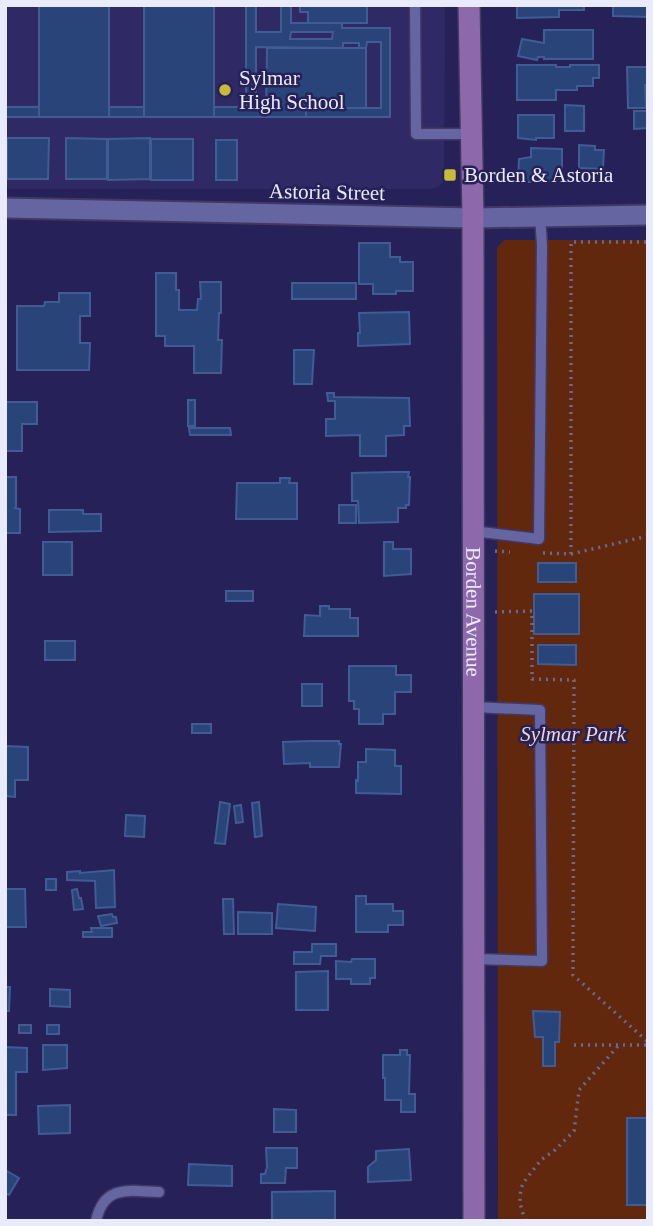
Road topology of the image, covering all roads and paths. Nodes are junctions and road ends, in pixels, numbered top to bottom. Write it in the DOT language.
graph roads {
  1 [pos="415,5"];
  2 [pos="469,5"];
  3 [pos="471,134"];
  4 [pos="5,208"];
  5 [pos="648,215"];
  6 [pos="540,216"];
  7 [pos="473,218"];
  8 [pos="648,242"];
  9 [pos="473,531"];
  10 [pos="648,536"];
  11 [pos="495,551"];
  12 [pos="520,552"];
  13 [pos="533,552"];
  14 [pos="571,554"];
  15 [pos="495,612"];
  16 [pos="474,708"];
  17 [pos="474,960"];
  18 [pos="648,1044"];
  19 [pos="574,1045"];
  20 [pos="619,1045"];
  21 [pos="159,1192"];
  22 [pos="96,1221"];
  23 [pos="474,1221"];
  24 [pos="525,1221"];
  1 -- 3 [label="lane"];
  2 -- 3 [label="street, Borden Avenue"];
  3 -- 7 [label="street, Borden Avenue"];
  4 -- 7 [label="street, Astoria Street"];
  5 -- 6 [label="street, Astoria Street"];
  6 -- 7 [label="street, Astoria Street"];
  6 -- 9 [label="lane"];
  7 -- 9 [label="street, Borden Avenue"];
  8 -- 14 [label="path"];
  9 -- 16 [label="street, Borden Avenue"];
  10 -- 14 [label="path"];
  11 -- 12 [label="path"];
  13 -- 14 [label="path"];
  15 -- 18 [label="path"];
  16 -- 17 [label="street, Borden Avenue"];
  16 -- 17 [label="lane"];
  17 -- 23 [label="street, Borden Avenue"];
  18 -- 20 [label="path"];
  19 -- 20 [label="path"];
  20 -- 24 [label="path"];
  21 -- 22 [label="lane"];
}
